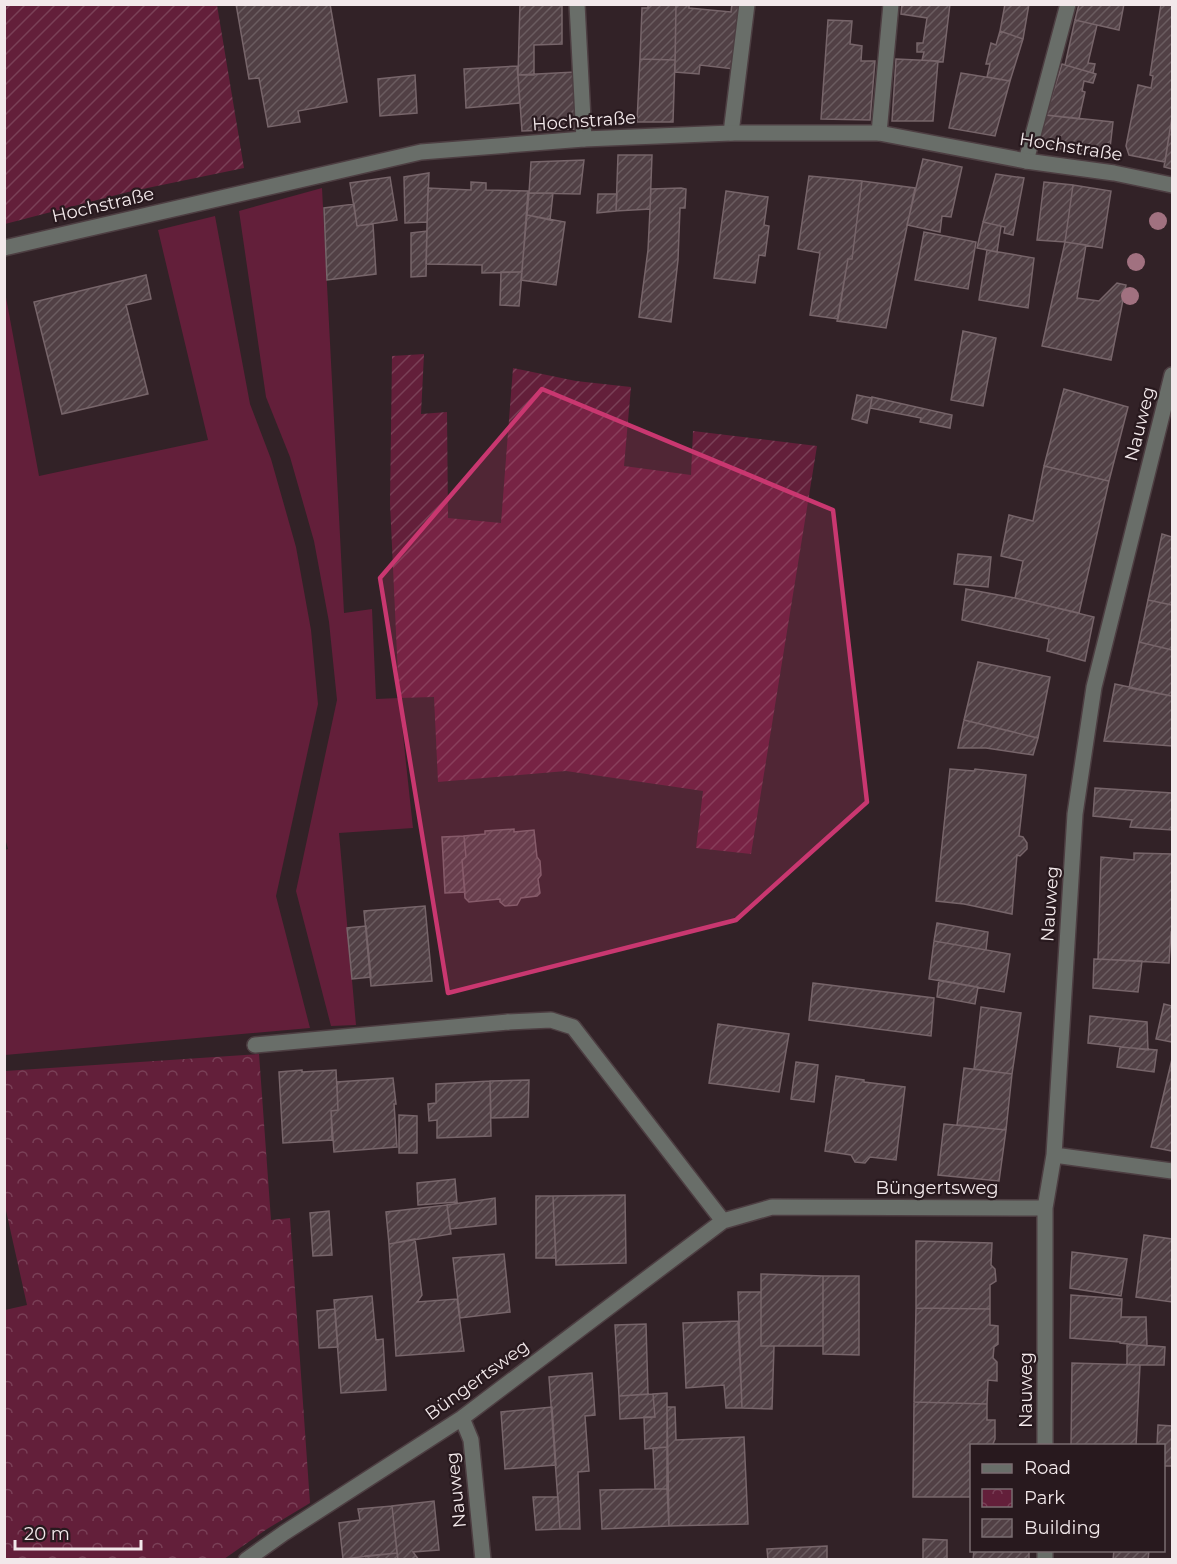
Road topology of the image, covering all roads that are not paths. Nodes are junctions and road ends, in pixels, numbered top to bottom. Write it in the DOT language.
graph roads {
  1 [pos="577,4"];
  2 [pos="747,4"];
  3 [pos="891,4"];
  4 [pos="1068,4"];
  5 [pos="731,133"];
  6 [pos="879,133"];
  7 [pos="584,139"];
  8 [pos="1026,161"];
  9 [pos="1173,185"];
  10 [pos="4,248"];
  11 [pos="1173,375"];
  12 [pos="255,1044"];
  13 [pos="1054,1155"];
  14 [pos="1173,1171"];
  15 [pos="1045,1208"];
  16 [pos="723,1221"];
  17 [pos="462,1418"];
  18 [pos="1045,1444"];
  19 [pos="246,1560"];
  20 [pos="483,1560"];
  1 -- 7 [label="street"];
  2 -- 5 [label="street"];
  3 -- 6 [label="street"];
  4 -- 8 [label="street"];
  5 -- 6 [label="street, Hochstraße"];
  5 -- 7 [label="street, Hochstraße"];
  6 -- 8 [label="street, Hochstraße"];
  7 -- 10 [label="street, Hochstraße"];
  8 -- 9 [label="street, Hochstraße"];
  11 -- 13 [label="street, Nauweg"];
  12 -- 16 [label="street"];
  13 -- 14 [label="street"];
  13 -- 15 [label="street, Nauweg"];
  15 -- 16 [label="street, Büngertsweg"];
  15 -- 18 [label="street, Nauweg"];
  16 -- 17 [label="street, Büngertsweg"];
  17 -- 19 [label="street, Büngertsweg"];
  17 -- 20 [label="street, Nauweg"];
}
